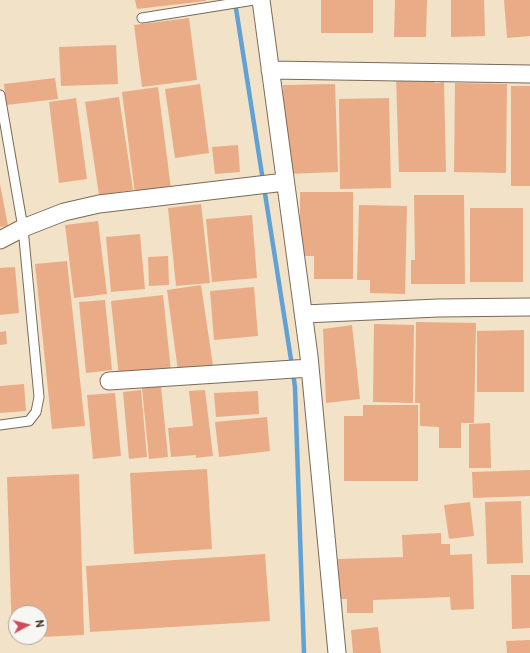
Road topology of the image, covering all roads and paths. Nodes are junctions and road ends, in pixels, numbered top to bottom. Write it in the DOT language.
graph roads {
  1 [pos="253,0"];
  2 [pos="142,18"];
  3 [pos="270,70"];
  4 [pos="530,74"];
  5 [pos="0,95"];
  6 [pos="270,184"];
  7 [pos="23,228"];
  8 [pos="0,240"];
  9 [pos="530,306"];
  10 [pos="304,314"];
  11 [pos="310,368"];
  12 [pos="109,381"];
  13 [pos="0,425"];
  14 [pos="337,653"];
  1 -- 2 [label="lane"];
  1 -- 3 [label="street"];
  3 -- 4 [label="street"];
  3 -- 6 [label="street"];
  5 -- 7 [label="lane"];
  6 -- 7 [label="street"];
  6 -- 10 [label="street"];
  7 -- 8 [label="street"];
  7 -- 13 [label="lane"];
  9 -- 10 [label="street"];
  10 -- 11 [label="street"];
  11 -- 12 [label="street"];
  11 -- 14 [label="street"];
}
